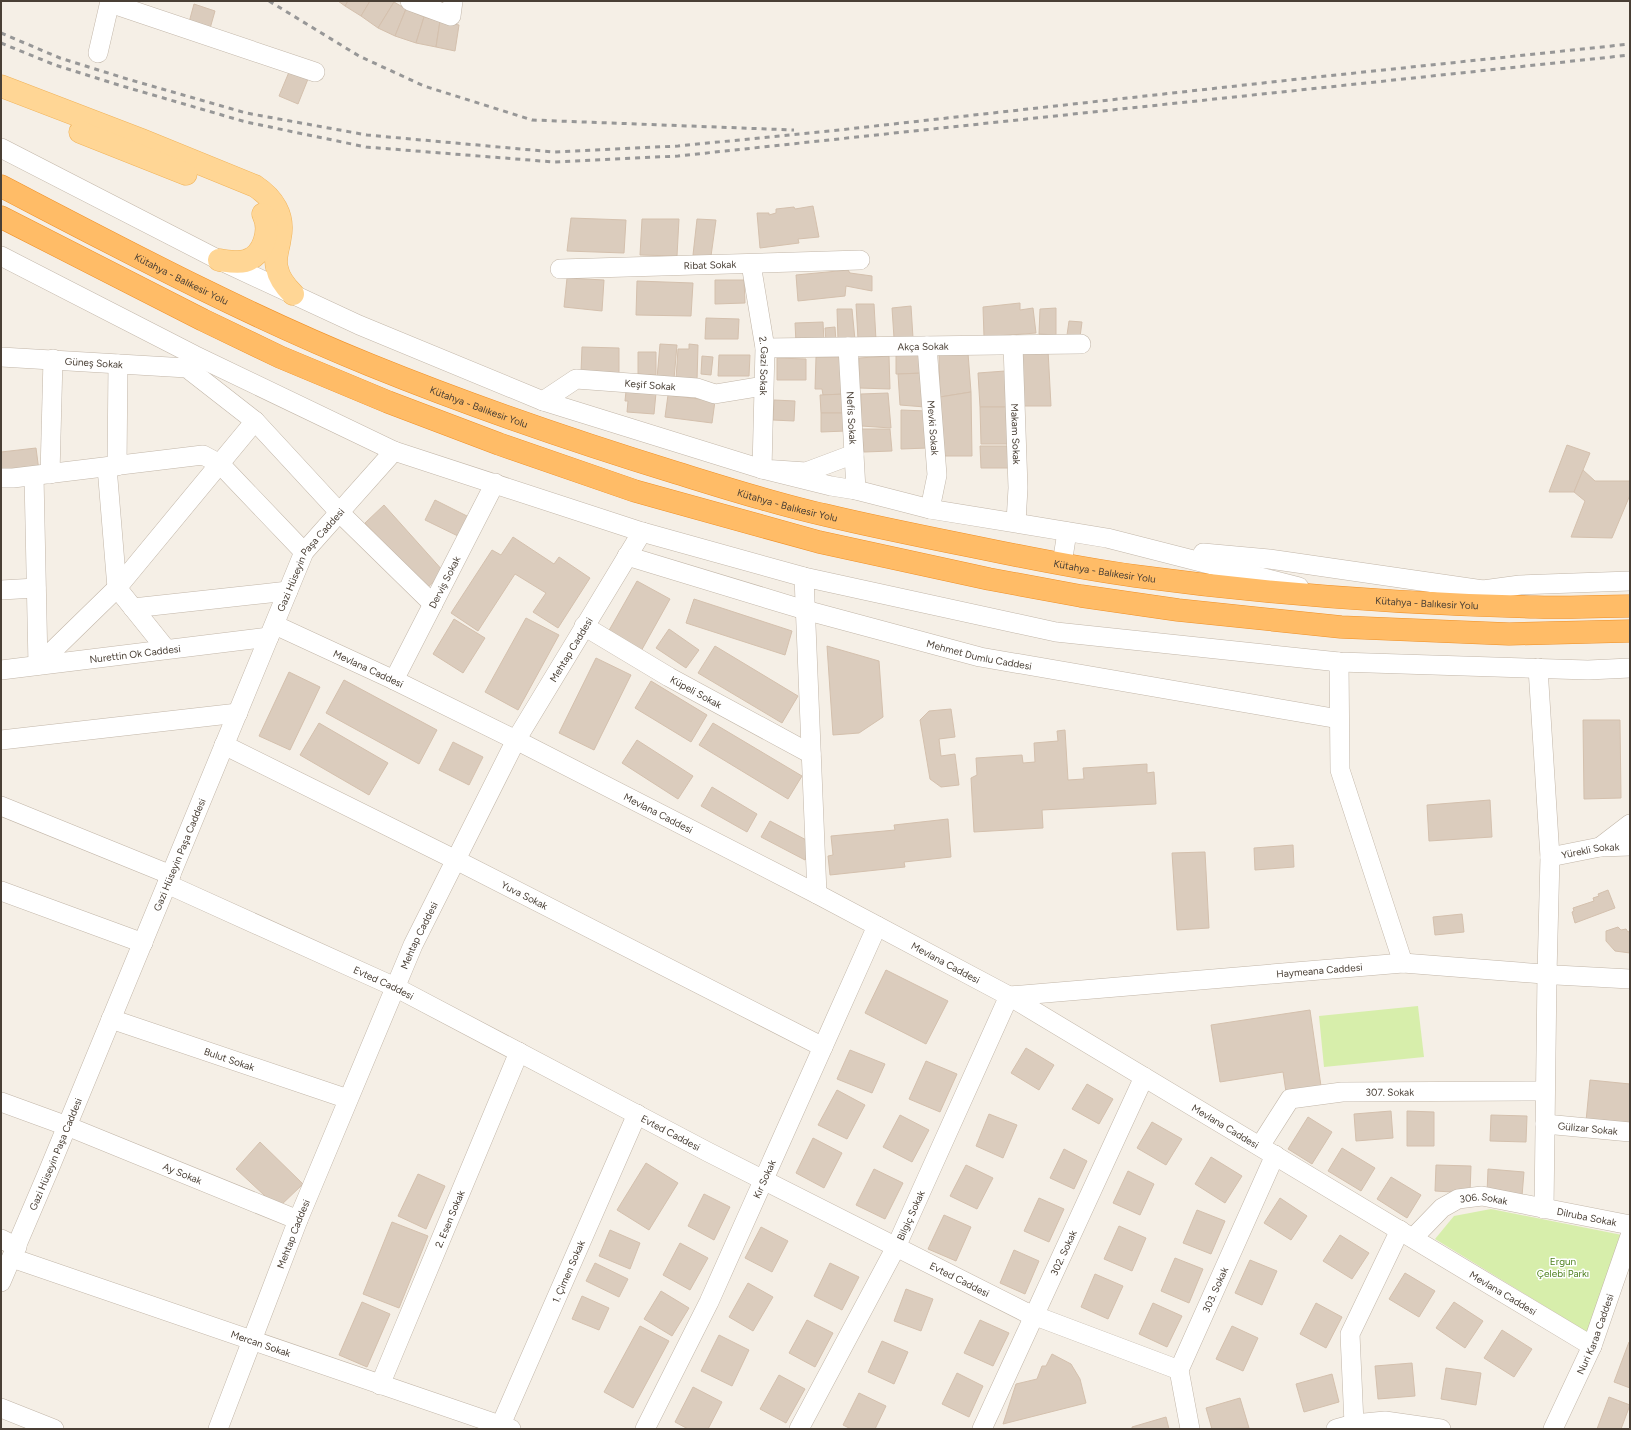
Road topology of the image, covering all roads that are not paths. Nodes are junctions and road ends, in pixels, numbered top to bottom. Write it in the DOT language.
graph roads {
  1 [pos="410,1"];
  2 [pos="453,1"];
  3 [pos="110,2"];
  4 [pos="98,53"];
  5 [pos="315,72"];
  6 [pos="1,86"];
  7 [pos="1,102"];
  8 [pos="139,147"];
  9 [pos="1,148"];
  10 [pos="1,186"];
  11 [pos="1,217"];
  12 [pos="1,256"];
  13 [pos="219,260"];
  14 [pos="860,260"];
  15 [pos="751,264"];
  16 [pos="560,270"];
  17 [pos="293,294"];
  18 [pos="1081,344"];
  19 [pos="1013,345"];
  20 [pos="927,346"];
  21 [pos="848,347"];
  22 [pos="765,348"];
  23 [pos="1,357"];
  24 [pos="53,359"];
  25 [pos="118,364"];
  26 [pos="763,386"];
  27 [pos="543,400"];
  28 [pos="255,421"];
  29 [pos="394,451"];
  30 [pos="854,454"];
  31 [pos="220,464"];
  32 [pos="112,466"];
  33 [pos="762,470"];
  34 [pos="42,475"];
  35 [pos="1,478"];
  36 [pos="495,483"];
  37 [pos="856,490"];
  38 [pos="930,509"];
  39 [pos="339,512"];
  40 [pos="1016,522"];
  41 [pos="642,532"];
  42 [pos="1066,532"];
  43 [pos="1148,548"];
  44 [pos="304,552"];
  45 [pos="627,556"];
  46 [pos="1062,564"];
  47 [pos="804,577"];
  48 [pos="1630,581"];
  49 [pos="36,588"];
  50 [pos="117,588"];
  51 [pos="1,590"];
  52 [pos="288,591"];
  53 [pos="1337,597"];
  54 [pos="433,604"];
  55 [pos="1630,606"];
  56 [pos="133,608"];
  57 [pos="805,610"];
  58 [pos="584,626"];
  59 [pos="272,631"];
  60 [pos="1630,631"];
  61 [pos="166,649"];
  62 [pos="1339,662"];
  63 [pos="38,665"];
  64 [pos="1538,668"];
  65 [pos="1630,668"];
  66 [pos="1,670"];
  67 [pos="394,680"];
  68 [pos="238,713"];
  69 [pos="1339,719"];
  70 [pos="1,740"];
  71 [pos="516,740"];
  72 [pos="224,745"];
  73 [pos="811,754"];
  74 [pos="1,806"];
  75 [pos="1630,824"];
  76 [pos="1630,846"];
  77 [pos="1600,847"];
  78 [pos="1550,857"];
  79 [pos="456,860"];
  80 [pos="169,880"];
  81 [pos="2,894"];
  82 [pos="817,894"];
  83 [pos="877,926"];
  84 [pos="143,943"];
  85 [pos="1403,963"];
  86 [pos="1547,974"];
  87 [pos="1630,979"];
  88 [pos="395,987"];
  89 [pos="1010,996"];
  90 [pos="111,1019"];
  91 [pos="823,1047"];
  92 [pos="519,1052"];
  93 [pos="1144,1077"];
  94 [pos="1545,1091"];
  95 [pos="348,1099"];
  96 [pos="1,1102"];
  97 [pos="637,1114"];
  98 [pos="1545,1124"];
  99 [pos="67,1126"];
  100 [pos="1630,1132"];
  101 [pos="1268,1151"];
  102 [pos="763,1180"];
  103 [pos="1544,1209"];
  104 [pos="298,1220"];
  105 [pos="1630,1225"];
  106 [pos="1406,1234"];
  107 [pos="1630,1236"];
  108 [pos="896,1247"];
  109 [pos="10,1248"];
  110 [pos="1,1282"];
  111 [pos="1035,1316"];
  112 [pos="251,1340"];
  113 [pos="1592,1346"];
  114 [pos="1179,1370"];
  115 [pos="380,1385"];
  116 [pos="1,1408"];
  117 [pos="1354,1424"];
  118 [pos="503,1428"];
  119 [pos="54,1429"];
  120 [pos="218,1429"];
  121 [pos="645,1429"];
  122 [pos="799,1429"];
  123 [pos="982,1429"];
  124 [pos="1190,1429"];
  125 [pos="1336,1429"];
  126 [pos="1441,1429"];
  127 [pos="1553,1429"];
  1 -- 2 [label="street"];
  3 -- 4 [label="street"];
  3 -- 5 [label="street"];
  6 -- 8 [label="main road"];
  7 -- 8 [label="main road"];
  8 -- 13 [label="main road"];
  8 -- 17 [label="main road"];
  9 -- 13 [label="street"];
  10 -- 46 [label="highway, Kütahya - Balıkesir Yolu"];
  11 -- 60 [label="highway"];
  12 -- 29 [label="street"];
  13 -- 17 [label="street"];
  14 -- 15 [label="street, Ribat Sokak"];
  15 -- 16 [label="street, Ribat Sokak"];
  15 -- 22 [label="street, 2. Gazi Sokak"];
  17 -- 27 [label="street"];
  18 -- 19 [label="street, Akça Sokak"];
  19 -- 20 [label="street, Akça Sokak"];
  19 -- 40 [label="street, Makam Sokak"];
  20 -- 21 [label="street, Akça Sokak"];
  20 -- 38 [label="street, Mevki Sokak"];
  21 -- 22 [label="street, Akça Sokak"];
  21 -- 30 [label="street, Nefis Sokak"];
  22 -- 26 [label="street, 2. Gazi Sokak"];
  23 -- 24 [label="street, Güneş Sokak"];
  24 -- 25 [label="street, Güneş Sokak"];
  24 -- 34 [label="street"];
  25 -- 28 [label="street, Güneş Sokak"];
  25 -- 32 [label="street"];
  26 -- 27 [label="street, Keşif Sokak"];
  26 -- 33 [label="street, 2. Gazi Sokak"];
  27 -- 33 [label="street"];
  28 -- 31 [label="street"];
  28 -- 39 [label="street"];
  29 -- 36 [label="street"];
  29 -- 39 [label="street, Gazi Hüseyin Paşa Caddesi"];
  30 -- 33 [label="street"];
  30 -- 37 [label="street, Nefis Sokak"];
  31 -- 32 [label="street"];
  31 -- 44 [label="street"];
  31 -- 50 [label="street"];
  32 -- 34 [label="street"];
  32 -- 50 [label="street"];
  33 -- 37 [label="street"];
  34 -- 35 [label="street"];
  34 -- 49 [label="street"];
  36 -- 41 [label="street"];
  36 -- 54 [label="street, Derviş Sokak"];
  37 -- 38 [label="street"];
  38 -- 40 [label="street"];
  39 -- 44 [label="street, Gazi Hüseyin Paşa Caddesi"];
  39 -- 54 [label="street"];
  40 -- 42 [label="street"];
  41 -- 45 [label="street, Mehtap Caddesi"];
  41 -- 47 [label="street"];
  42 -- 43 [label="street"];
  42 -- 46 [label="street"];
  43 -- 48 [label="street"];
  43 -- 53 [label="street"];
  44 -- 52 [label="street, Gazi Hüseyin Paşa Caddesi"];
  45 -- 57 [label="street, Mehmet Dumlu Caddesi"];
  45 -- 58 [label="street, Mehtap Caddesi"];
  46 -- 53 [label="highway, Kütahya - Balıkesir Yolu"];
  47 -- 57 [label="street"];
  47 -- 62 [label="street"];
  49 -- 51 [label="street"];
  49 -- 63 [label="street"];
  50 -- 56 [label="street"];
  50 -- 63 [label="street"];
  52 -- 56 [label="street"];
  52 -- 59 [label="street, Gazi Hüseyin Paşa Caddesi"];
  53 -- 55 [label="highway, Kütahya - Balıkesir Yolu"];
  54 -- 67 [label="street, Derviş Sokak"];
  56 -- 61 [label="street"];
  57 -- 69 [label="street, Mehmet Dumlu Caddesi"];
  57 -- 73 [label="street"];
  58 -- 71 [label="street, Mehtap Caddesi"];
  58 -- 73 [label="street, Küpeli Sokak"];
  59 -- 61 [label="street, Nurettin Ok Caddesi"];
  59 -- 67 [label="street, Mevlana Caddesi"];
  59 -- 68 [label="street, Gazi Hüseyin Paşa Caddesi"];
  61 -- 63 [label="street, Nurettin Ok Caddesi"];
  62 -- 64 [label="street"];
  62 -- 69 [label="street"];
  63 -- 66 [label="street, Nurettin Ok Caddesi"];
  64 -- 65 [label="street"];
  64 -- 78 [label="street"];
  67 -- 71 [label="street, Mevlana Caddesi"];
  68 -- 70 [label="street"];
  68 -- 72 [label="street, Gazi Hüseyin Paşa Caddesi"];
  69 -- 85 [label="street"];
  71 -- 79 [label="street, Mehtap Caddesi"];
  71 -- 82 [label="street, Mevlana Caddesi"];
  72 -- 79 [label="street, Yuva Sokak"];
  72 -- 80 [label="street, Gazi Hüseyin Paşa Caddesi"];
  73 -- 82 [label="street"];
  74 -- 80 [label="street, Evted Caddesi"];
  75 -- 77 [label="street"];
  76 -- 77 [label="street, Yürekli Sokak"];
  77 -- 78 [label="street, Yürekli Sokak"];
  78 -- 86 [label="street"];
  79 -- 88 [label="street, Mehtap Caddesi"];
  79 -- 91 [label="street, Yuva Sokak"];
  80 -- 84 [label="street, Gazi Hüseyin Paşa Caddesi"];
  80 -- 88 [label="street, Evted Caddesi"];
  81 -- 84 [label="street"];
  82 -- 83 [label="street, Mevlana Caddesi"];
  83 -- 89 [label="street, Mevlana Caddesi"];
  83 -- 91 [label="street, Kır Sokak"];
  84 -- 90 [label="street, Gazi Hüseyin Paşa Caddesi"];
  85 -- 86 [label="street, Haymeana Caddesi"];
  85 -- 89 [label="street, Haymeana Caddesi"];
  86 -- 87 [label="street, Haymeana Caddesi"];
  86 -- 94 [label="street"];
  88 -- 92 [label="street, Evted Caddesi"];
  88 -- 95 [label="street, Mehtap Caddesi"];
  89 -- 93 [label="street, Mevlana Caddesi"];
  89 -- 108 [label="street, Bilgiç Sokak"];
  90 -- 95 [label="street, Bulut Sokak"];
  90 -- 99 [label="street, Gazi Hüseyin Paşa Caddesi"];
  91 -- 102 [label="street, Kır Sokak"];
  92 -- 97 [label="street, Evted Caddesi"];
  92 -- 115 [label="street, 2. Esen Sokak"];
  93 -- 101 [label="street, Mevlana Caddesi"];
  93 -- 111 [label="street, 302. Sokak"];
  94 -- 98 [label="street"];
  94 -- 101 [label="street, 307. Sokak"];
  95 -- 104 [label="street, Mehtap Caddesi"];
  96 -- 99 [label="street, Ay Sokak"];
  97 -- 102 [label="street, Evted Caddesi"];
  97 -- 118 [label="street, 1. Çimen Sokak"];
  98 -- 100 [label="street, Gülizar Sokak"];
  98 -- 103 [label="street"];
  99 -- 104 [label="street, Ay Sokak"];
  99 -- 109 [label="street, Gazi Hüseyin Paşa Caddesi"];
  101 -- 106 [label="street, Mevlana Caddesi"];
  101 -- 114 [label="street, 303. Sokak"];
  102 -- 108 [label="street, Evted Caddesi"];
  102 -- 121 [label="street, Kır Sokak"];
  103 -- 105 [label="street, Dilruba Sokak"];
  103 -- 106 [label="street, 306. Sokak"];
  104 -- 112 [label="street, Mehtap Caddesi"];
  106 -- 113 [label="street, Mevlana Caddesi"];
  106 -- 117 [label="street, 306. Sokak"];
  107 -- 113 [label="street, Nuri Karaa Caddesi"];
  108 -- 111 [label="street, Evted Caddesi"];
  108 -- 122 [label="street, Bilgiç Sokak"];
  109 -- 110 [label="street, Gazi Hüseyin Paşa Caddesi"];
  109 -- 112 [label="street, Mercan Sokak"];
  111 -- 114 [label="street, Evted Caddesi"];
  111 -- 123 [label="street, 302. Sokak"];
  112 -- 115 [label="street, Mercan Sokak"];
  112 -- 120 [label="street, Mehtap Caddesi"];
  113 -- 127 [label="street, Nuri Karaa Caddesi"];
  114 -- 124 [label="street"];
  115 -- 118 [label="street, Mercan Sokak"];
  116 -- 119 [label="street"];
  117 -- 125 [label="street"];
  117 -- 126 [label="street"];
}
